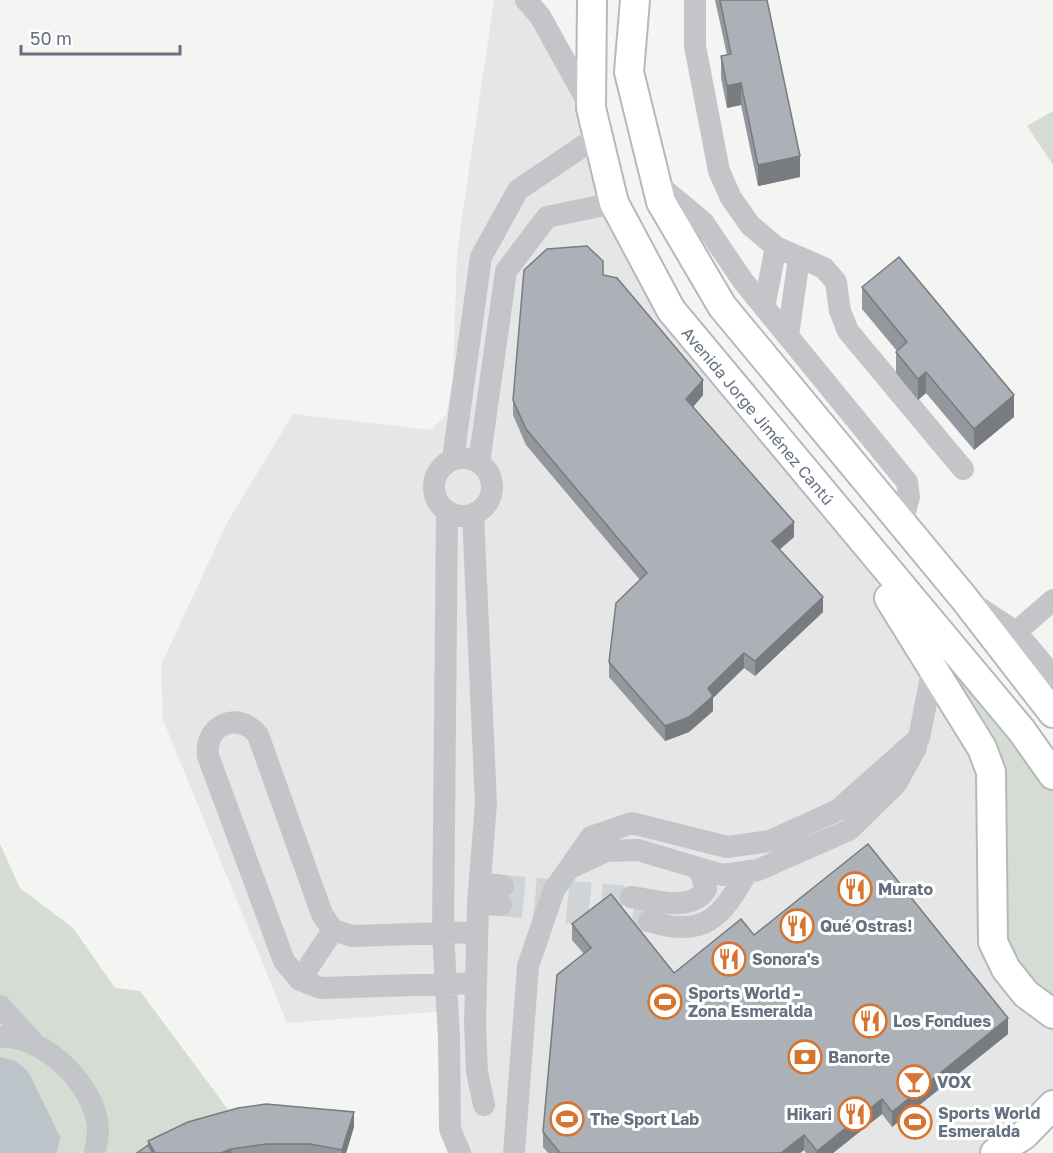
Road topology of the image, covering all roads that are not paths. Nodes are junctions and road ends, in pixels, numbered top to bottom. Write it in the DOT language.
graph roads {
  1 [pos="526,0"];
  2 [pos="592,0"];
  3 [pos="634,0"];
  4 [pos="695,0"];
  5 [pos="591,108"];
  6 [pos="598,136"];
  7 [pos="656,183"];
  8 [pos="614,203"];
  9 [pos="776,247"];
  10 [pos="799,258"];
  11 [pos="764,307"];
  12 [pos="788,336"];
  13 [pos="453,459"];
  14 [pos="479,463"];
  15 [pos="963,469"];
  16 [pos="833,507"];
  17 [pos="447,511"];
  18 [pos="473,514"];
  19 [pos="902,523"];
  20 [pos="963,597"];
  21 [pos="1053,600"];
  22 [pos="1016,632"];
  23 [pos="933,667"];
  24 [pos="1053,676"];
  25 [pos="1053,713"];
  26 [pos="919,738"];
  27 [pos="1053,775"];
  28 [pos="699,868"];
  29 [pos="568,869"];
  30 [pos="747,872"];
  31 [pos="480,893"];
  32 [pos="502,895"];
  33 [pos="631,897"];
  34 [pos="649,921"];
  35 [pos="333,930"];
  36 [pos="477,932"];
  37 [pos="443,933"];
  38 [pos="300,980"];
  39 [pos="476,983"];
  40 [pos="446,984"];
  41 [pos="0,1006"];
  42 [pos="1053,1014"];
  43 [pos="0,1037"];
  44 [pos="34,1043"];
  45 [pos="484,1105"];
  46 [pos="1053,1105"];
  47 [pos="98,1129"];
  48 [pos="95,1153"];
  49 [pos="107,1153"];
  50 [pos="460,1153"];
  51 [pos="514,1153"];
  52 [pos="995,1153"];
  1 -- 5 [label="street"];
  2 -- 5 [label="main road, Avenida Jorge Jiménez Cantú"];
  3 -- 7 [label="main road"];
  4 -- 9 [label="street"];
  5 -- 6 [label="main road, Avenida Jorge Jiménez Cantú"];
  6 -- 8 [label="main road, Avenida Jorge Jiménez Cantú"];
  6 -- 13 [label="street"];
  7 -- 11 [label="street"];
  7 -- 19 [label="main road"];
  8 -- 14 [label="street"];
  8 -- 16 [label="main road, Avenida Jorge Jiménez Cantú"];
  9 -- 10 [label="street"];
  9 -- 11 [label="street"];
  10 -- 12 [label="street"];
  10 -- 15 [label="street"];
  11 -- 12 [label="street"];
  12 -- 19 [label="street"];
  13 -- 14 [label="street"];
  13 -- 17 [label="street"];
  14 -- 18 [label="street"];
  16 -- 23 [label="main road"];
  16 -- 27 [label="main road, Avenida Jorge Jiménez Cantú"];
  17 -- 18 [label="street"];
  17 -- 37 [label="street"];
  18 -- 31 [label="street"];
  19 -- 20 [label="main road"];
  20 -- 22 [label="street"];
  20 -- 25 [label="main road"];
  21 -- 22 [label="street"];
  22 -- 24 [label="street"];
  23 -- 26 [label="street"];
  23 -- 42 [label="main road"];
  26 -- 29 [label="street"];
  26 -- 30 [label="street"];
  28 -- 29 [label="street"];
  28 -- 30 [label="street"];
  28 -- 33 [label="street"];
  29 -- 51 [label="street"];
  30 -- 34 [label="street"];
  31 -- 32 [label="street"];
  31 -- 36 [label="street"];
  35 -- 37 [label="street"];
  35 -- 38 [label="street"];
  35 -- 38 [label="street"];
  36 -- 37 [label="street"];
  36 -- 39 [label="street"];
  37 -- 40 [label="street"];
  38 -- 40 [label="street"];
  39 -- 40 [label="street"];
  39 -- 45 [label="street"];
  40 -- 50 [label="street"];
  41 -- 44 [label="street"];
  43 -- 44 [label="street"];
  44 -- 47 [label="street"];
  46 -- 52 [label="main road"];
  47 -- 48 [label="street"];
  47 -- 49 [label="street"];
}
